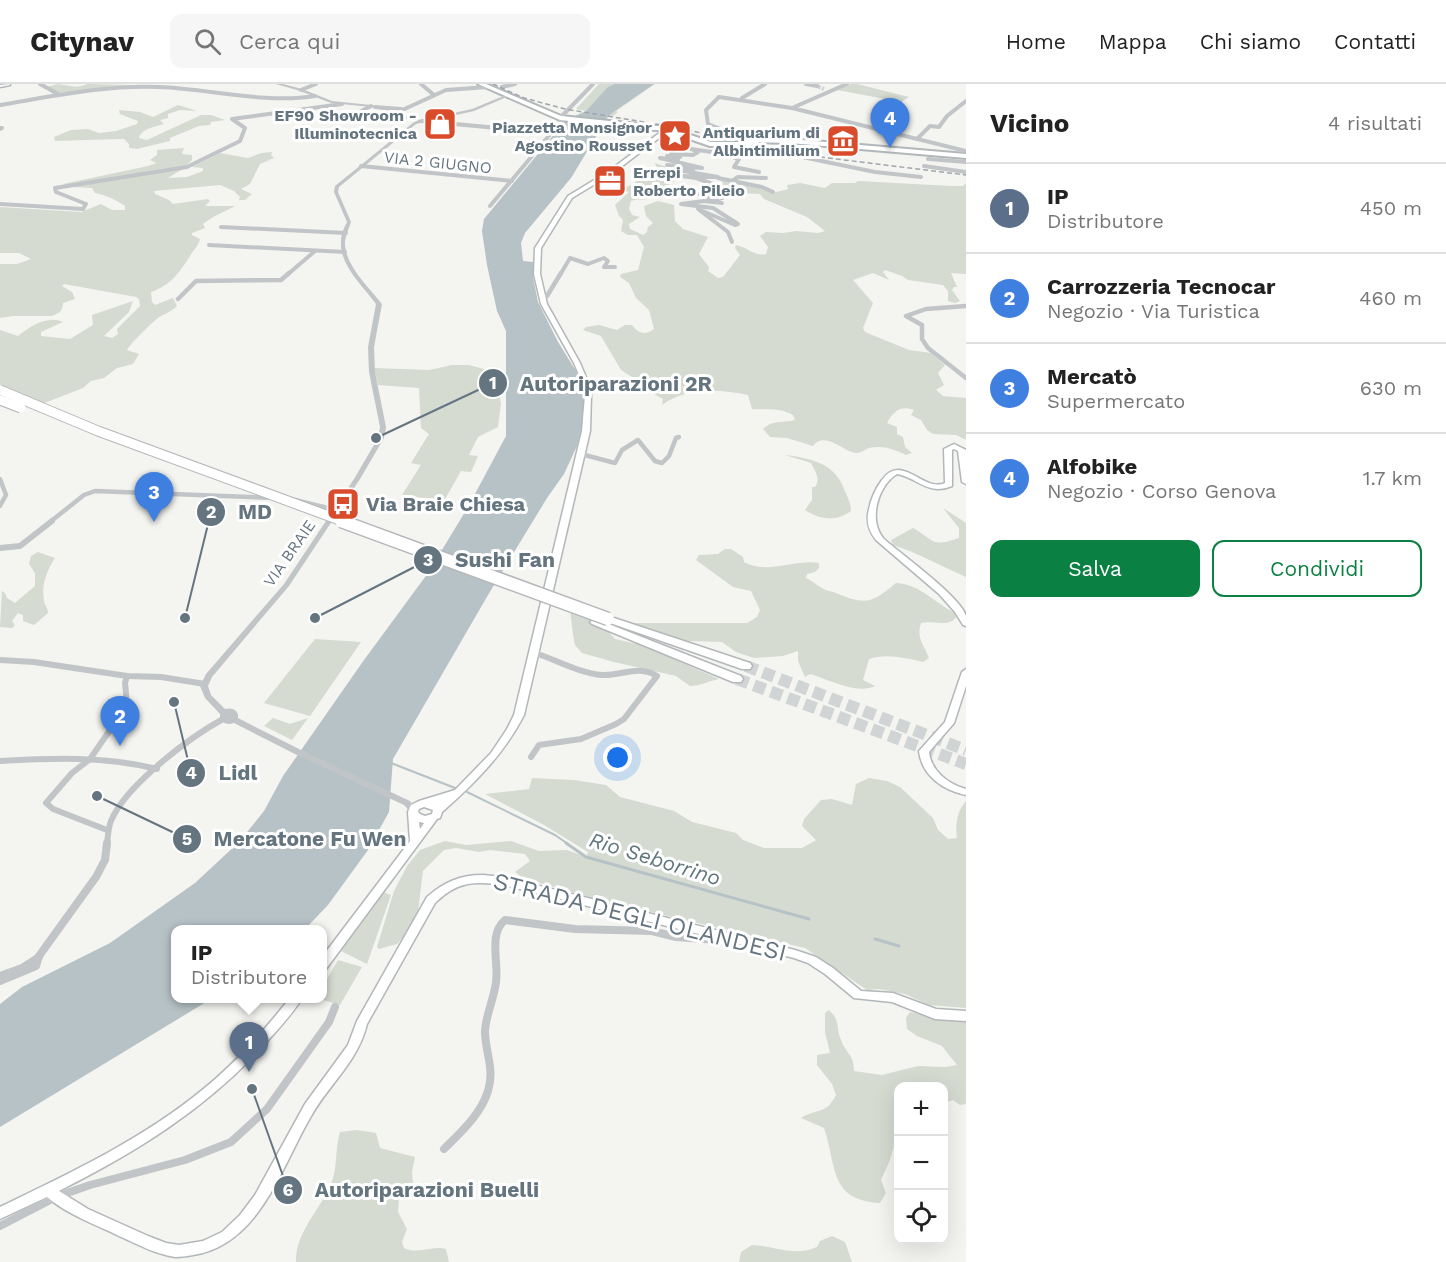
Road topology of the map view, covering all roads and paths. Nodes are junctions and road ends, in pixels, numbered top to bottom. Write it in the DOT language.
graph roads {
  1 [pos="8,84"];
  2 [pos="40,84"];
  3 [pos="278,84"];
  4 [pos="316,84"];
  5 [pos="421,84"];
  6 [pos="514,84"];
  7 [pos="593,84"];
  8 [pos="765,84"];
  9 [pos="806,84"];
  10 [pos="847,84"];
  11 [pos="0,86"];
  12 [pos="484,86"];
  13 [pos="817,87"];
  14 [pos="500,89"];
  15 [pos="824,89"];
  16 [pos="301,90"];
  17 [pos="830,91"];
  18 [pos="59,94"];
  19 [pos="434,95"];
  20 [pos="315,96"];
  21 [pos="507,96"];
  22 [pos="741,99"];
  23 [pos="966,101"];
  24 [pos="342,104"];
  25 [pos="0,105"];
  26 [pos="373,106"];
  27 [pos="792,108"];
  28 [pos="397,112"];
  29 [pos="323,118"];
  30 [pos="562,118"];
  31 [pos="422,121"];
  32 [pos="415,122"];
  33 [pos="663,132"];
  34 [pos="552,133"];
  35 [pos="918,139"];
  36 [pos="739,144"];
  37 [pos="826,144"];
  38 [pos="724,146"];
  39 [pos="966,151"];
  40 [pos="719,153"];
  41 [pos="966,156"];
  42 [pos="928,159"];
  43 [pos="966,162"];
  44 [pos="361,166"];
  45 [pos="924,166"];
  46 [pos="759,172"];
  47 [pos="966,172"];
  48 [pos="921,177"];
  49 [pos="718,178"];
  50 [pos="766,178"];
  51 [pos="512,181"];
  52 [pos="732,181"];
  53 [pos="773,192"];
  54 [pos="0,204"];
  55 [pos="489,206"];
  56 [pos="221,227"];
  57 [pos="346,232"];
  58 [pos="732,242"];
  59 [pos="209,245"];
  60 [pos="315,251"];
  61 [pos="345,252"];
  62 [pos="615,267"];
  63 [pos="542,298"];
  64 [pos="178,299"];
  65 [pos="965,306"];
  66 [pos="966,378"];
  67 [pos="0,390"];
  68 [pos="0,400"];
  69 [pos="679,437"];
  70 [pos="581,454"];
  71 [pos="0,480"];
  72 [pos="966,482"];
  73 [pos="0,506"];
  74 [pos="338,508"];
  75 [pos="0,548"];
  76 [pos="602,620"];
  77 [pos="966,624"];
  78 [pos="535,653"];
  79 [pos="0,660"];
  80 [pos="746,666"];
  81 [pos="966,672"];
  82 [pos="127,676"];
  83 [pos="737,679"];
  84 [pos="205,684"];
  85 [pos="223,716"];
  86 [pos="531,757"];
  87 [pos="90,759"];
  88 [pos="0,761"];
  89 [pos="157,769"];
  90 [pos="460,791"];
  91 [pos="966,792"];
  92 [pos="415,806"];
  93 [pos="435,814"];
  94 [pos="107,830"];
  95 [pos="415,842"];
  96 [pos="724,936"];
  97 [pos="39,957"];
  98 [pos="327,959"];
  99 [pos="0,976"];
  100 [pos="0,981"];
  101 [pos="293,1003"];
  102 [pos="335,1007"];
  103 [pos="966,1016"];
  104 [pos="444,1149"];
  105 [pos="52,1193"];
  106 [pos="0,1213"];
  107 [pos="0,1226"];
  1 -- 11 [label="main road"];
  2 -- 18 [label="street"];
  3 -- 16 [label="street"];
  4 -- 16 [label="street"];
  5 -- 19 [label="street"];
  6 -- 14 [label="street"];
  7 -- 30 [label="street"];
  8 -- 22 [label="street"];
  9 -- 13 [label="street"];
  10 -- 17 [label="street"];
  12 -- 14 [label="main road"];
  12 -- 19 [label="street"];
  14 -- 21 [label="main road"];
  15 -- 17 [label="street"];
  16 -- 20 [label="street"];
  17 -- 27 [label="street"];
  18 -- 20 [label="street"];
  18 -- 25 [label="street"];
  19 -- 28 [label="street"];
  20 -- 24 [label="street"];
  21 -- 30 [label="main road"];
  21 -- 31 [label="street"];
  22 -- 27 [label="street"];
  22 -- 37 [label="street"];
  23 -- 35 [label="street"];
  24 -- 26 [label="street"];
  24 -- 54 [label="street"];
  26 -- 28 [label="street"];
  26 -- 28 [label="street"];
  26 -- 29 [label="street"];
  27 -- 35 [label="street"];
  28 -- 32 [label="street"];
  30 -- 33 [label="main road"];
  30 -- 34 [label="street"];
  31 -- 32 [label="street"];
  31 -- 34 [label="street"];
  32 -- 44 [label="street"];
  33 -- 38 [label="main road"];
  33 -- 63 [label="main road"];
  34 -- 51 [label="street"];
  35 -- 39 [label="street"];
  36 -- 37 [label="main road, bridge"];
  36 -- 38 [label="main road"];
  36 -- 48 [label="street"];
  37 -- 41 [label="main road"];
  38 -- 40 [label="street"];
  40 -- 46 [label="street"];
  40 -- 49 [label="street"];
  42 -- 43 [label="street"];
  44 -- 51 [label="street, VIA 2 GIUGNO"];
  44 -- 57 [label="street"];
  45 -- 47 [label="street"];
  49 -- 52 [label="street"];
  49 -- 58 [label="street"];
  50 -- 52 [label="street"];
  51 -- 55 [label="street"];
  52 -- 53 [label="street"];
  56 -- 57 [label="street"];
  57 -- 61 [label="street"];
  59 -- 60 [label="street"];
  60 -- 61 [label="street"];
  60 -- 64 [label="street"];
  61 -- 74 [label="street, VIA BRAIE"];
  62 -- 63 [label="street"];
  63 -- 70 [label="main road"];
  65 -- 66 [label="street"];
  67 -- 76 [label="highway, bridge"];
  68 -- 76 [label="highway, bridge"];
  69 -- 70 [label="street"];
  70 -- 78 [label="main road"];
  71 -- 73 [label="street"];
  72 -- 77 [label="main road"];
  74 -- 75 [label="street"];
  74 -- 84 [label="street, VIA BRAIE"];
  76 -- 80 [label="highway"];
  76 -- 83 [label="highway"];
  78 -- 86 [label="street"];
  78 -- 90 [label="main road"];
  79 -- 82 [label="street"];
  81 -- 91 [label="main road"];
  82 -- 84 [label="street"];
  82 -- 87 [label="street"];
  84 -- 85 [label="street"];
  85 -- 89 [label="street"];
  85 -- 92 [label="street"];
  87 -- 88 [label="street"];
  87 -- 89 [label="street"];
  87 -- 94 [label="street"];
  89 -- 94 [label="street"];
  90 -- 92 [label="main road"];
  90 -- 93 [label="main road"];
  92 -- 93 [label="main road"];
  92 -- 93 [label="main road"];
  92 -- 95 [label="main road"];
  93 -- 95 [label="main road"];
  94 -- 97 [label="street"];
  95 -- 98 [label="main road"];
  96 -- 103 [label="main road, STRADA DEGLI OLANDESI"];
  96 -- 104 [label="street"];
  96 -- 105 [label="main road, STRADA DEGLI OLANDESI"];
  97 -- 99 [label="street"];
  97 -- 100 [label="street"];
  101 -- 105 [label="main road"];
  102 -- 105 [label="street"];
  105 -- 106 [label="main road"];
  105 -- 107 [label="street"];
}
